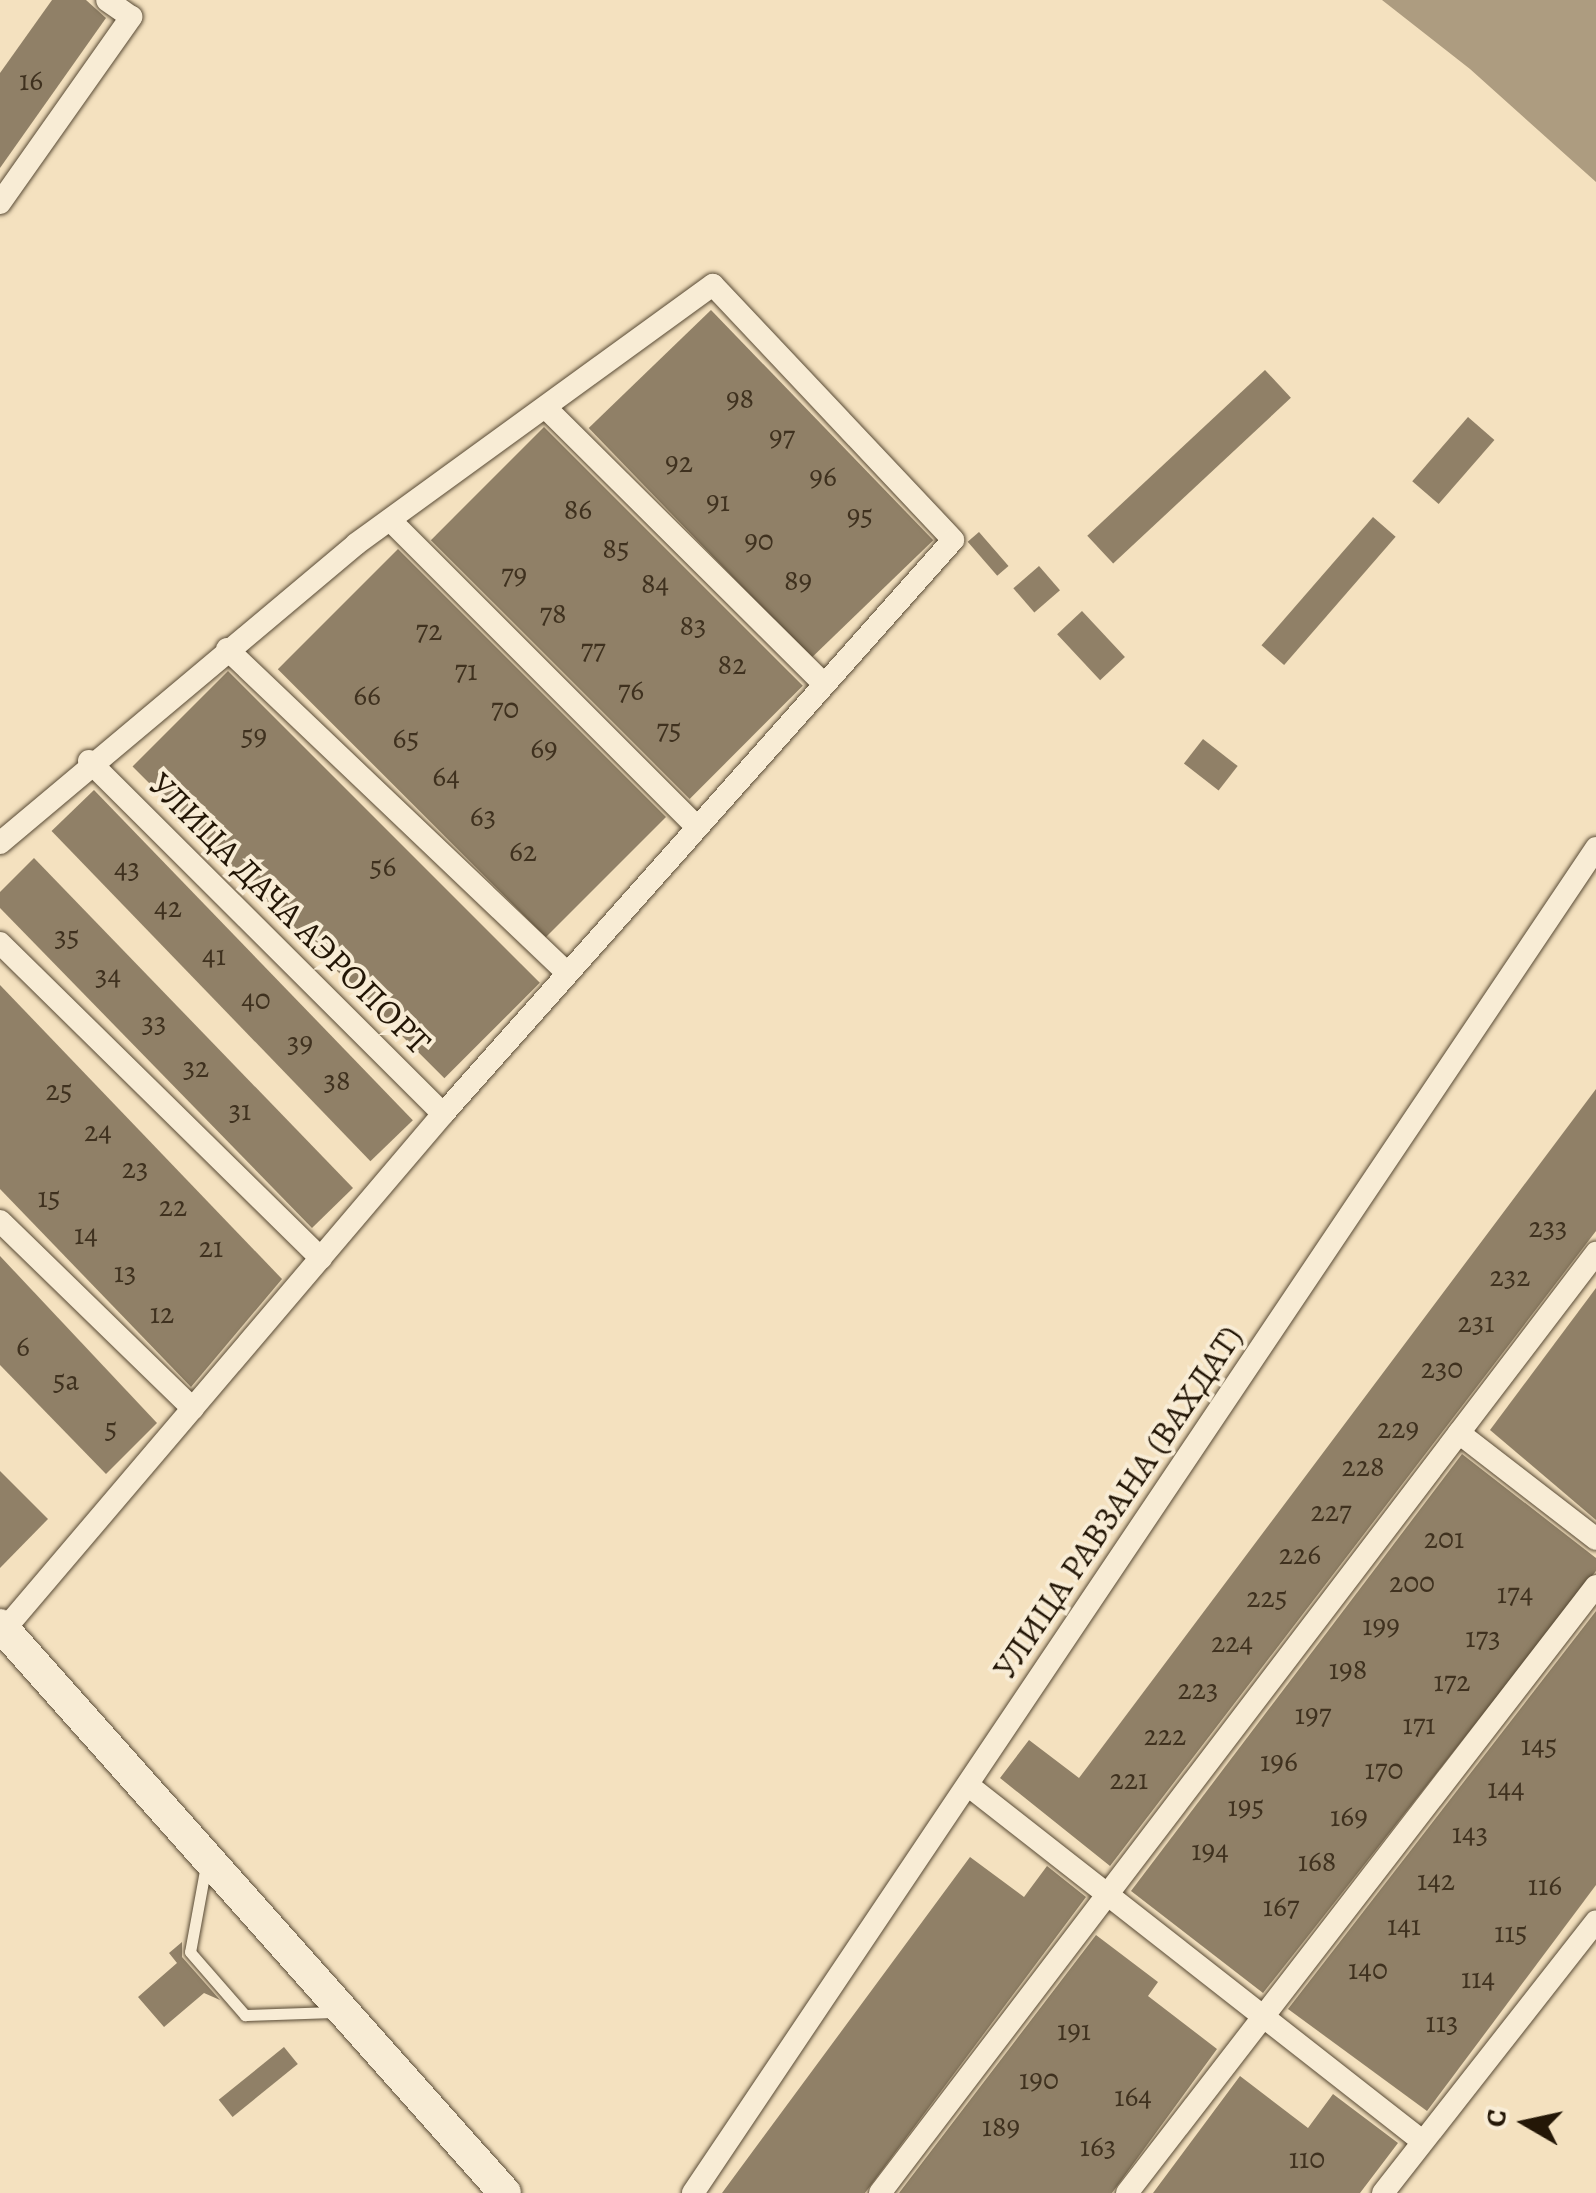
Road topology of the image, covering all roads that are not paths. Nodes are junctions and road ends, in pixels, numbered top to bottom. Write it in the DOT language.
graph roads {
  1 [pos="107,0"];
  2 [pos="0,203"];
  3 [pos="546,408"];
  4 [pos="390,520"];
  5 [pos="227,649"];
  6 [pos="824,684"];
  7 [pos="89,761"];
  8 [pos="697,827"];
  9 [pos="0,843"];
  10 [pos="1596,848"];
  11 [pos="0,943"];
  12 [pos="567,973"];
  13 [pos="443,1114"];
  14 [pos="0,1222"];
  15 [pos="1596,1253"];
  16 [pos="321,1258"];
  17 [pos="193,1409"];
  18 [pos="1459,1433"];
  19 [pos="1596,1539"];
  20 [pos="1596,1586"];
  21 [pos="2,1628"];
  22 [pos="969,1786"];
  23 [pos="207,1856"];
  24 [pos="1108,1891"];
  25 [pos="1596,1920"];
  26 [pos="342,2012"];
  27 [pos="1262,2016"];
  28 [pos="1422,2141"];
  29 [pos="505,2193"];
  30 [pos="693,2193"];
  31 [pos="880,2193"];
  32 [pos="1127,2193"];
  33 [pos="1383,2193"];
  1 -- 2 [label="street"];
  3 -- 4 [label="street"];
  3 -- 6 [label="street"];
  3 -- 6 [label="street"];
  4 -- 5 [label="street"];
  4 -- 8 [label="street"];
  5 -- 7 [label="street"];
  5 -- 12 [label="street"];
  6 -- 8 [label="street"];
  7 -- 9 [label="street"];
  7 -- 13 [label="street, УЛИЦА ДАЧА АЭРОПОРТ"];
  8 -- 12 [label="street"];
  10 -- 22 [label="street, УЛИЦА РАВЗАНА (ВАХДАТ)"];
  11 -- 16 [label="street"];
  12 -- 13 [label="street"];
  13 -- 16 [label="street"];
  14 -- 17 [label="street"];
  15 -- 18 [label="street"];
  16 -- 17 [label="street"];
  17 -- 21 [label="street"];
  18 -- 19 [label="street"];
  18 -- 24 [label="street"];
  20 -- 27 [label="street"];
  21 -- 23 [label="main road"];
  22 -- 24 [label="street"];
  22 -- 30 [label="street, УЛИЦА РАВЗАНА (ВАХДАТ)"];
  23 -- 26 [label="main road"];
  23 -- 26 [label="lane"];
  24 -- 27 [label="street"];
  24 -- 31 [label="street"];
  25 -- 28 [label="street"];
  26 -- 29 [label="main road"];
  27 -- 28 [label="street"];
  27 -- 32 [label="street"];
  28 -- 33 [label="street"];
}
